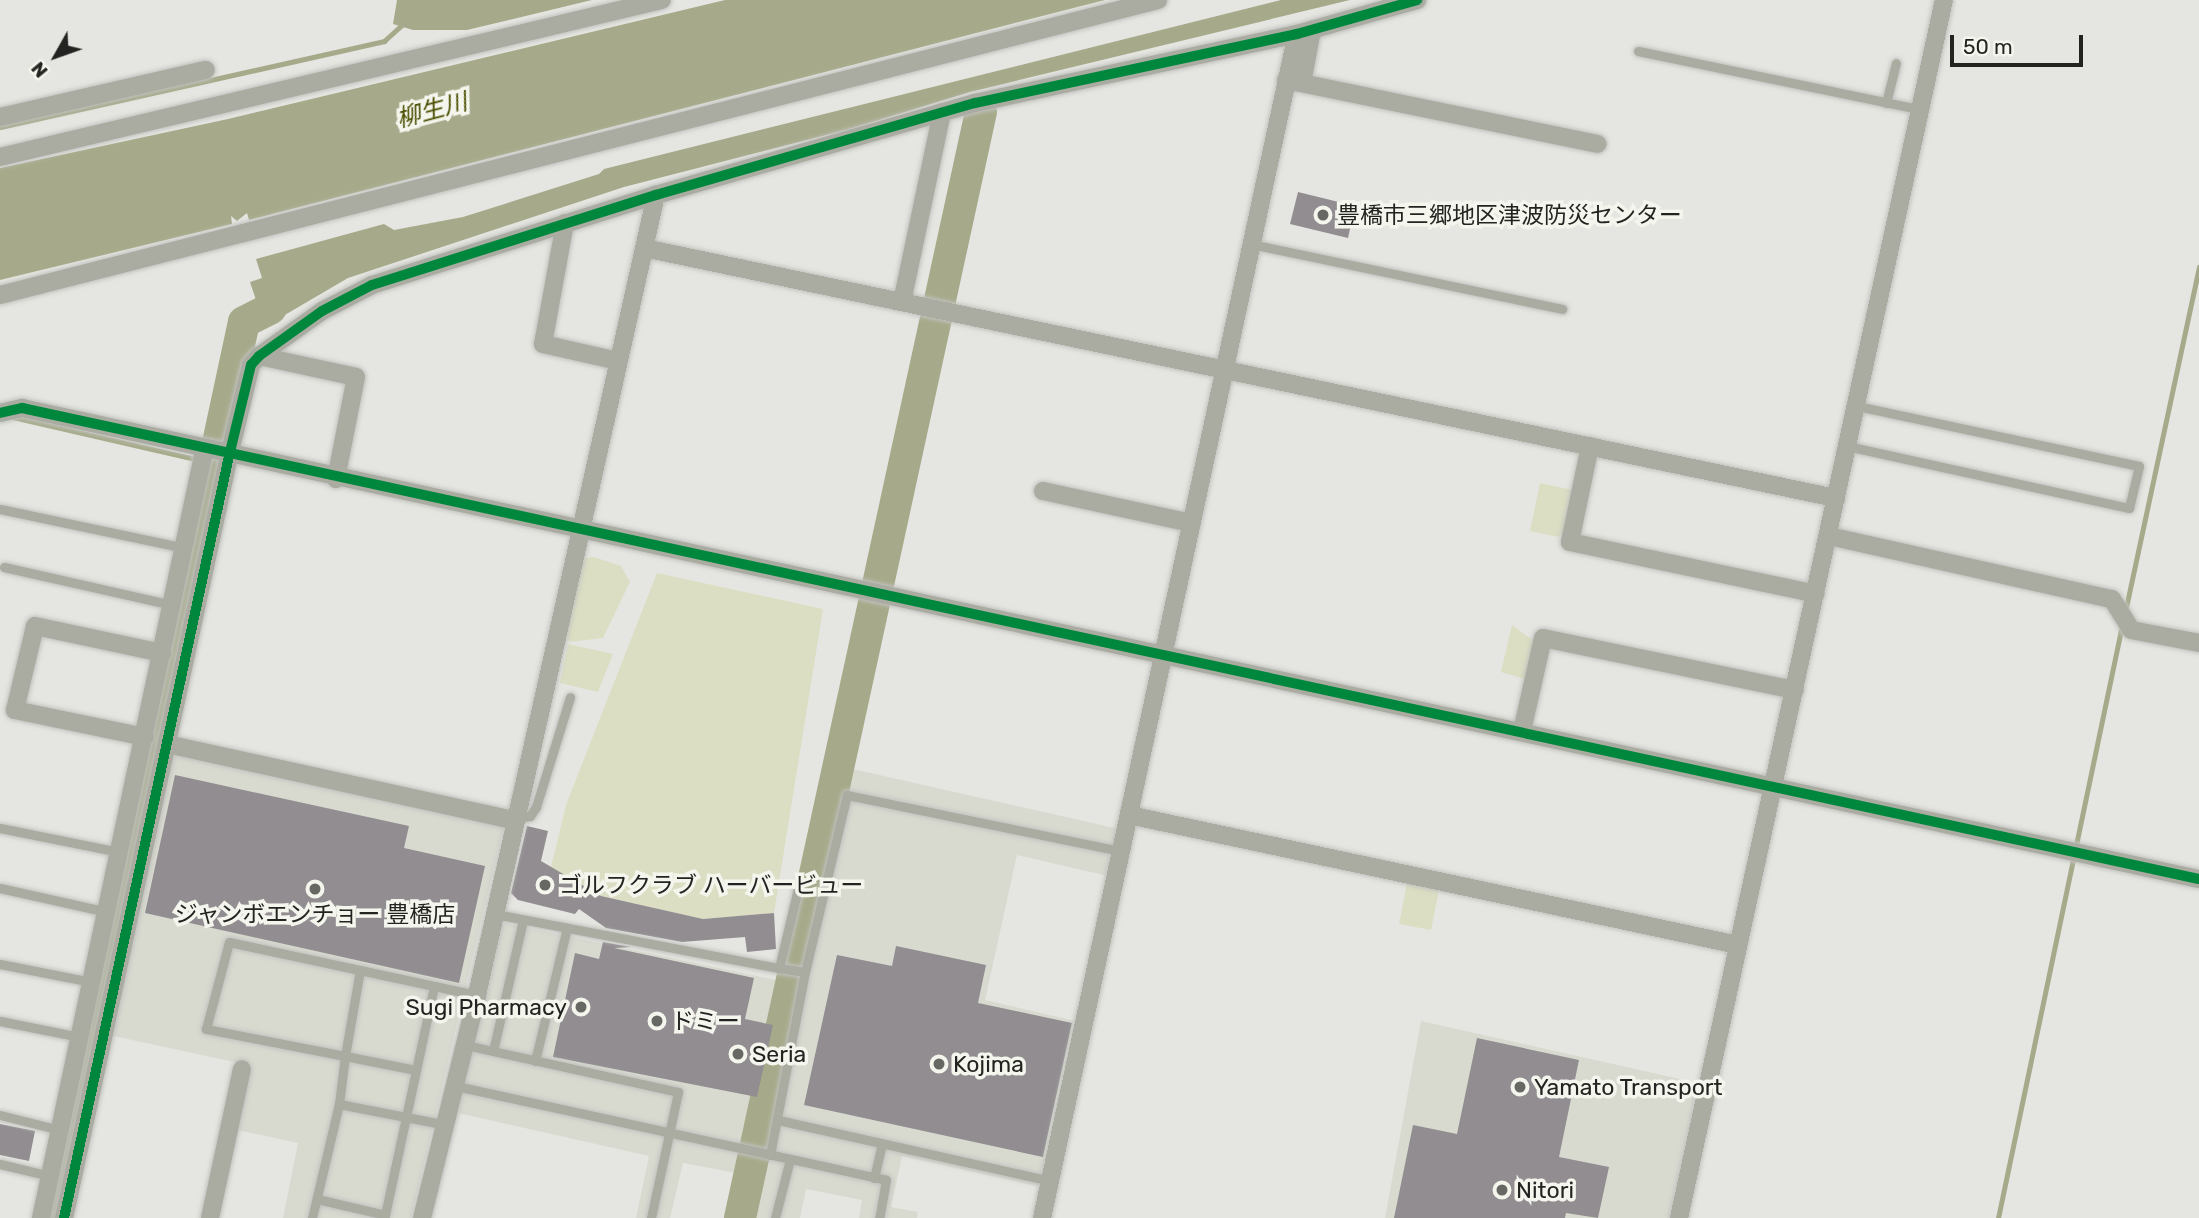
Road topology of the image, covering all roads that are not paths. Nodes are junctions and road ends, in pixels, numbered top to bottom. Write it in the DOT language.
graph roads {
  1 [pos="662,0"];
  2 [pos="1158,0"];
  3 [pos="1417,0"];
  4 [pos="1944,0"];
  5 [pos="1304,32"];
  6 [pos="1638,51"];
  7 [pos="1896,63"];
  8 [pos="206,70"];
  9 [pos="1294,82"];
  10 [pos="1886,103"];
  11 [pos="1919,109"];
  12 [pos="942,112"];
  13 [pos="0,117"];
  14 [pos="1597,144"];
  15 [pos="0,157"];
  16 [pos="656,195"];
  17 [pos="565,223"];
  18 [pos="1251,244"];
  19 [pos="643,248"];
  20 [pos="0,295"];
  21 [pos="902,302"];
  22 [pos="1562,309"];
  23 [pos="259,356"];
  24 [pos="618,361"];
  25 [pos="1224,370"];
  26 [pos="1856,406"];
  27 [pos="0,413"];
  28 [pos="1590,446"];
  29 [pos="1847,446"];
  30 [pos="214,453"];
  31 [pos="336,479"];
  32 [pos="1043,491"];
  33 [pos="1836,498"];
  34 [pos="0,509"];
  35 [pos="1191,523"];
  36 [pos="580,529"];
  37 [pos="1829,536"];
  38 [pos="185,548"];
  39 [pos="4,567"];
  40 [pos="1816,594"];
  41 [pos="172,605"];
  42 [pos="2199,643"];
  43 [pos="162,653"];
  44 [pos="1162,657"];
  45 [pos="1795,690"];
  46 [pos="570,697"];
  47 [pos="1522,732"];
  48 [pos="145,737"];
  49 [pos="167,744"];
  50 [pos="1772,787"];
  51 [pos="1129,815"];
  52 [pos="516,819"];
  53 [pos="0,828"];
  54 [pos="1121,851"];
  55 [pos="119,852"];
  56 [pos="2199,879"];
  57 [pos="799,884"];
  58 [pos="0,888"];
  59 [pos="107,912"];
  60 [pos="495,914"];
  61 [pos="523,919"];
  62 [pos="567,928"];
  63 [pos="1738,945"];
  64 [pos="0,964"];
  65 [pos="360,970"];
  66 [pos="793,971"];
  67 [pos="92,982"];
  68 [pos="434,986"];
  69 [pos="478,995"];
  70 [pos="0,1021"];
  71 [pos="80,1037"];
  72 [pos="466,1045"];
  73 [pos="494,1051"];
  74 [pos="345,1056"];
  75 [pos="535,1061"];
  76 [pos="242,1069"];
  77 [pos="416,1070"];
  78 [pos="456,1086"];
  79 [pos="339,1104"];
  80 [pos="0,1115"];
  81 [pos="406,1118"];
  82 [pos="778,1120"];
  83 [pos="447,1125"];
  84 [pos="60,1130"];
  85 [pos="669,1133"];
  86 [pos="882,1144"];
  87 [pos="766,1154"];
  88 [pos="790,1159"];
  89 [pos="0,1164"];
  90 [pos="50,1176"];
  91 [pos="874,1178"];
  92 [pos="1050,1181"];
  93 [pos="317,1199"];
  94 [pos="41,1218"];
  95 [pos="64,1218"];
  96 [pos="210,1218"];
  97 [pos="312,1218"];
  98 [pos="422,1218"];
  99 [pos="651,1218"];
  100 [pos="775,1218"];
  101 [pos="879,1218"];
  102 [pos="1042,1218"];
  103 [pos="1679,1218"];
  1 -- 15 [label="street"];
  2 -- 20 [label="street"];
  3 -- 5 [label="street"];
  4 -- 11 [label="street"];
  5 -- 9 [label="street"];
  5 -- 12 [label="street"];
  6 -- 10 [label="lane"];
  7 -- 10 [label="lane"];
  8 -- 13 [label="street"];
  9 -- 14 [label="street"];
  9 -- 18 [label="street"];
  10 -- 11 [label="lane"];
  11 -- 26 [label="street"];
  12 -- 16 [label="street"];
  12 -- 21 [label="street"];
  16 -- 17 [label="street"];
  16 -- 19 [label="street"];
  17 -- 23 [label="street"];
  17 -- 24 [label="street"];
  18 -- 22 [label="lane"];
  18 -- 25 [label="street"];
  19 -- 21 [label="street"];
  19 -- 24 [label="street"];
  21 -- 25 [label="street"];
  23 -- 30 [label="street"];
  23 -- 31 [label="street"];
  24 -- 36 [label="street"];
  25 -- 28 [label="street"];
  25 -- 35 [label="street"];
  26 -- 29 [label="street"];
  26 -- 29 [label="lane"];
  27 -- 30 [label="street"];
  28 -- 33 [label="street"];
  28 -- 40 [label="street"];
  29 -- 33 [label="street"];
  30 -- 31 [label="street"];
  30 -- 38 [label="street"];
  30 -- 49 [label="street"];
  31 -- 36 [label="street"];
  32 -- 35 [label="street"];
  33 -- 37 [label="street"];
  34 -- 38 [label="lane"];
  35 -- 44 [label="street"];
  36 -- 44 [label="street"];
  36 -- 52 [label="street"];
  37 -- 40 [label="street"];
  37 -- 42 [label="street"];
  38 -- 41 [label="street"];
  39 -- 41 [label="lane"];
  40 -- 45 [label="street"];
  41 -- 43 [label="street"];
  43 -- 48 [label="street"];
  43 -- 48 [label="street"];
  44 -- 47 [label="street"];
  44 -- 51 [label="street"];
  45 -- 47 [label="street"];
  45 -- 50 [label="street"];
  46 -- 52 [label="lane"];
  47 -- 50 [label="street"];
  48 -- 55 [label="street"];
  49 -- 52 [label="street"];
  49 -- 95 [label="street"];
  50 -- 56 [label="street"];
  50 -- 63 [label="street"];
  51 -- 54 [label="street"];
  51 -- 63 [label="street"];
  52 -- 60 [label="street"];
  53 -- 55 [label="lane"];
  54 -- 66 [label="lane"];
  54 -- 92 [label="street"];
  55 -- 59 [label="street"];
  57 -- 66 [label="lane"];
  58 -- 59 [label="lane"];
  59 -- 67 [label="street"];
  60 -- 61 [label="lane"];
  60 -- 69 [label="street"];
  61 -- 62 [label="lane"];
  61 -- 73 [label="lane"];
  62 -- 66 [label="lane"];
  62 -- 75 [label="lane"];
  63 -- 103 [label="street"];
  64 -- 67 [label="lane"];
  65 -- 68 [label="lane"];
  65 -- 74 [label="lane"];
  65 -- 74 [label="lane"];
  66 -- 82 [label="lane"];
  67 -- 71 [label="street"];
  68 -- 69 [label="lane"];
  68 -- 77 [label="lane"];
  69 -- 72 [label="street"];
  70 -- 71 [label="lane"];
  71 -- 84 [label="street"];
  72 -- 73 [label="lane"];
  72 -- 78 [label="street"];
  73 -- 75 [label="lane"];
  74 -- 77 [label="lane"];
  74 -- 79 [label="lane"];
  75 -- 85 [label="lane"];
  76 -- 96 [label="street"];
  77 -- 81 [label="lane"];
  78 -- 83 [label="street"];
  78 -- 85 [label="lane"];
  79 -- 81 [label="lane"];
  79 -- 93 [label="lane"];
  80 -- 84 [label="lane"];
  81 -- 83 [label="lane"];
  81 -- 93 [label="lane"];
  82 -- 86 [label="lane"];
  82 -- 87 [label="lane"];
  83 -- 98 [label="street"];
  84 -- 90 [label="street"];
  85 -- 87 [label="lane"];
  85 -- 99 [label="lane"];
  86 -- 91 [label="lane"];
  86 -- 92 [label="lane"];
  87 -- 88 [label="lane"];
  88 -- 91 [label="lane"];
  88 -- 100 [label="lane"];
  89 -- 90 [label="lane"];
  90 -- 94 [label="street"];
  91 -- 101 [label="lane"];
  92 -- 102 [label="street"];
  93 -- 97 [label="lane"];
}
